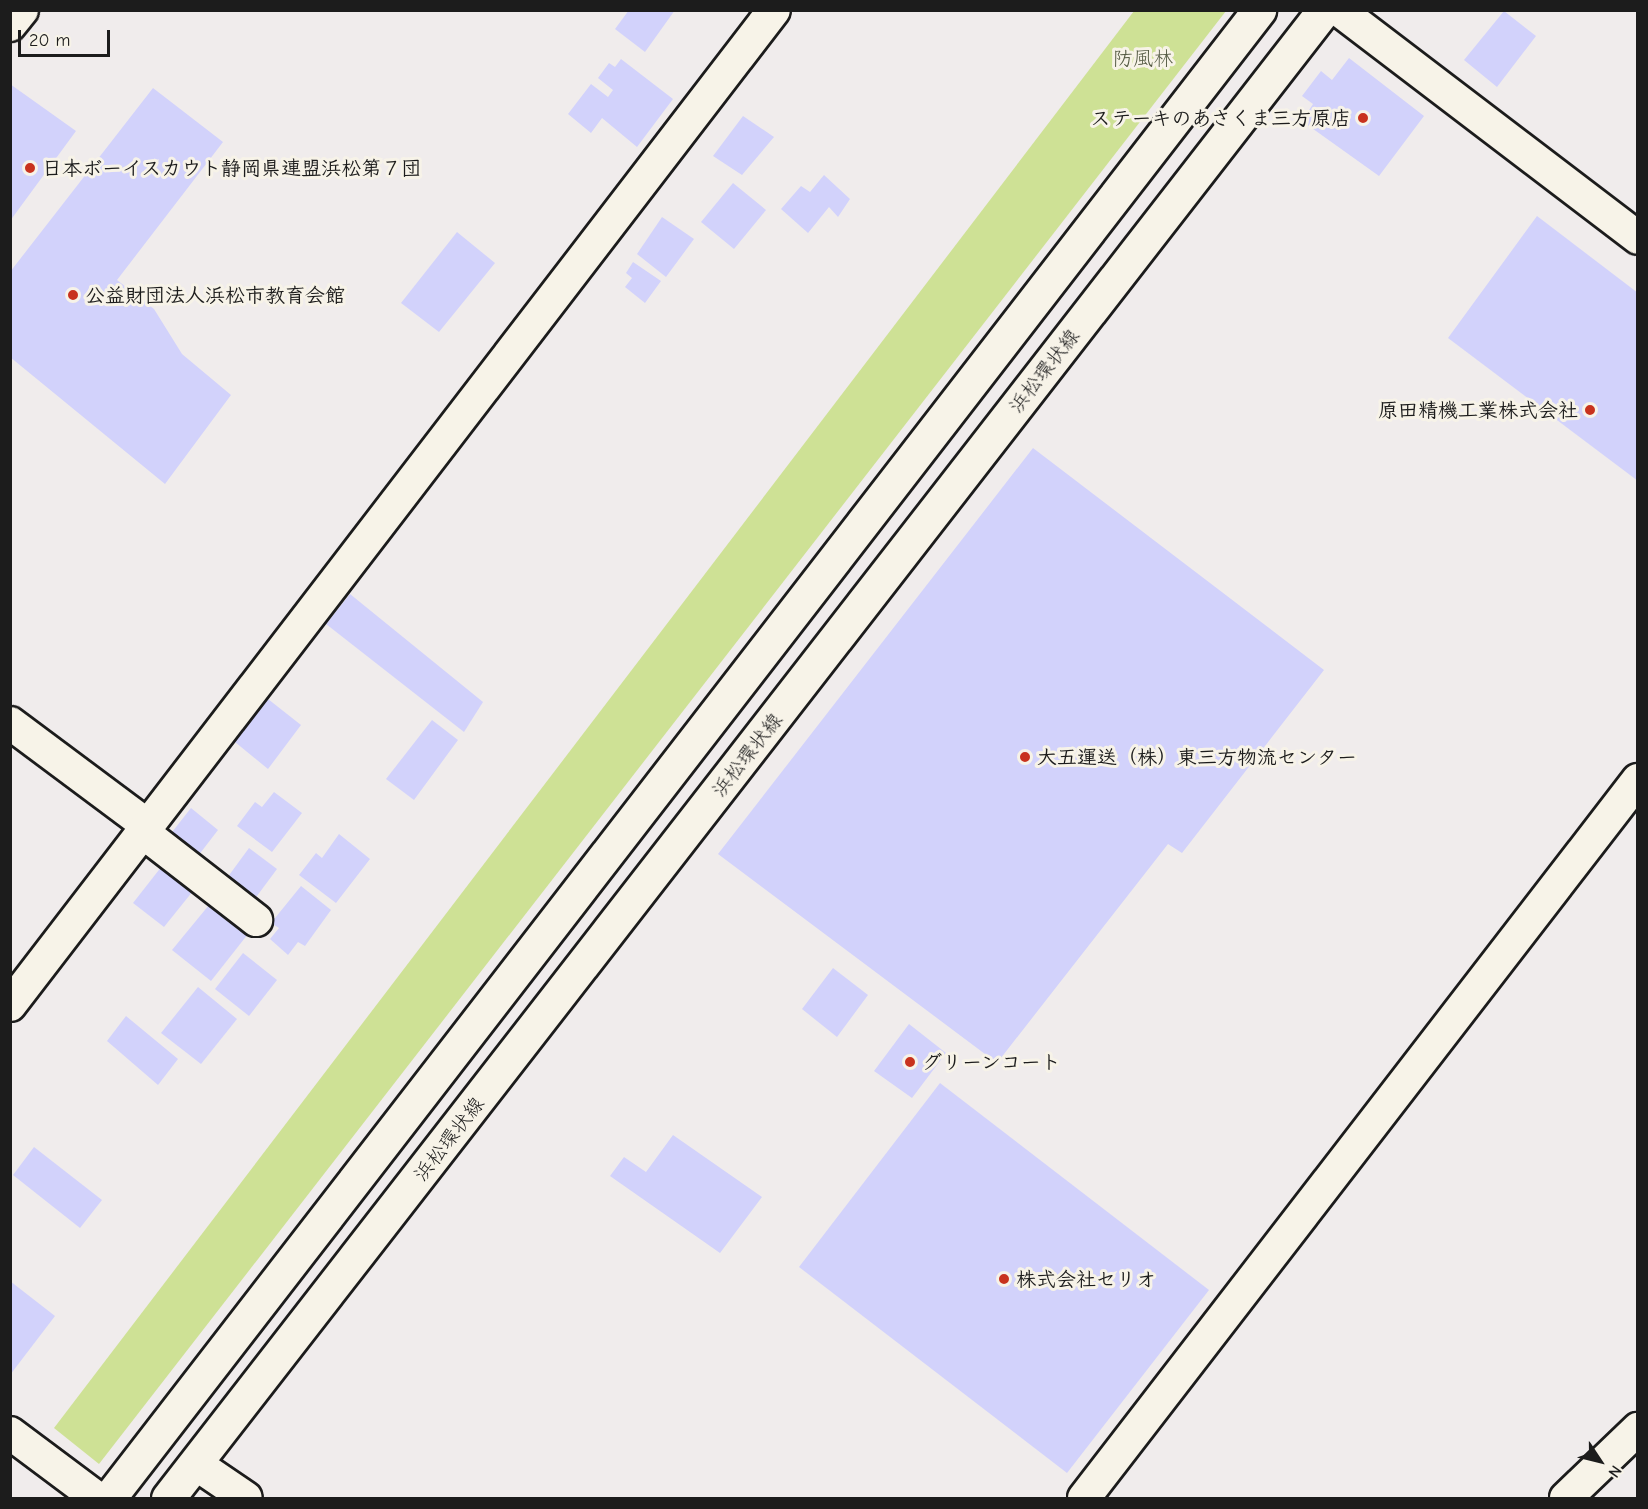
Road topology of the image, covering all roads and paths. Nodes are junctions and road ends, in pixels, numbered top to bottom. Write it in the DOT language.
graph roads {
  1 [pos="22,10"];
  2 [pos="774,10"];
  3 [pos="1259,10"];
  4 [pos="1324,10"];
  5 [pos="1339,10"];
  6 [pos="10,25"];
  7 [pos="1638,238"];
  8 [pos="10,723"];
  9 [pos="1638,780"];
  10 [pos="146,829"];
  11 [pos="256,920"];
  12 [pos="10,1005"];
  13 [pos="1638,1429"];
  14 [pos="10,1432"];
  15 [pos="196,1464"];
  16 [pos="97,1498"];
  17 [pos="109,1498"];
  18 [pos="168,1498"];
  19 [pos="246,1498"];
  20 [pos="1084,1498"];
  21 [pos="1566,1498"];
  1 -- 6 [label="street"];
  2 -- 10 [label="street"];
  3 -- 17 [label="highway"];
  4 -- 15 [label="highway, 浜松環状線"];
  5 -- 7 [label="street"];
  8 -- 10 [label="street"];
  9 -- 20 [label="street"];
  10 -- 11 [label="street"];
  10 -- 12 [label="street"];
  13 -- 21 [label="street"];
  14 -- 16 [label="street"];
  15 -- 18 [label="highway, 浜松環状線"];
  15 -- 19 [label="street"];
}
